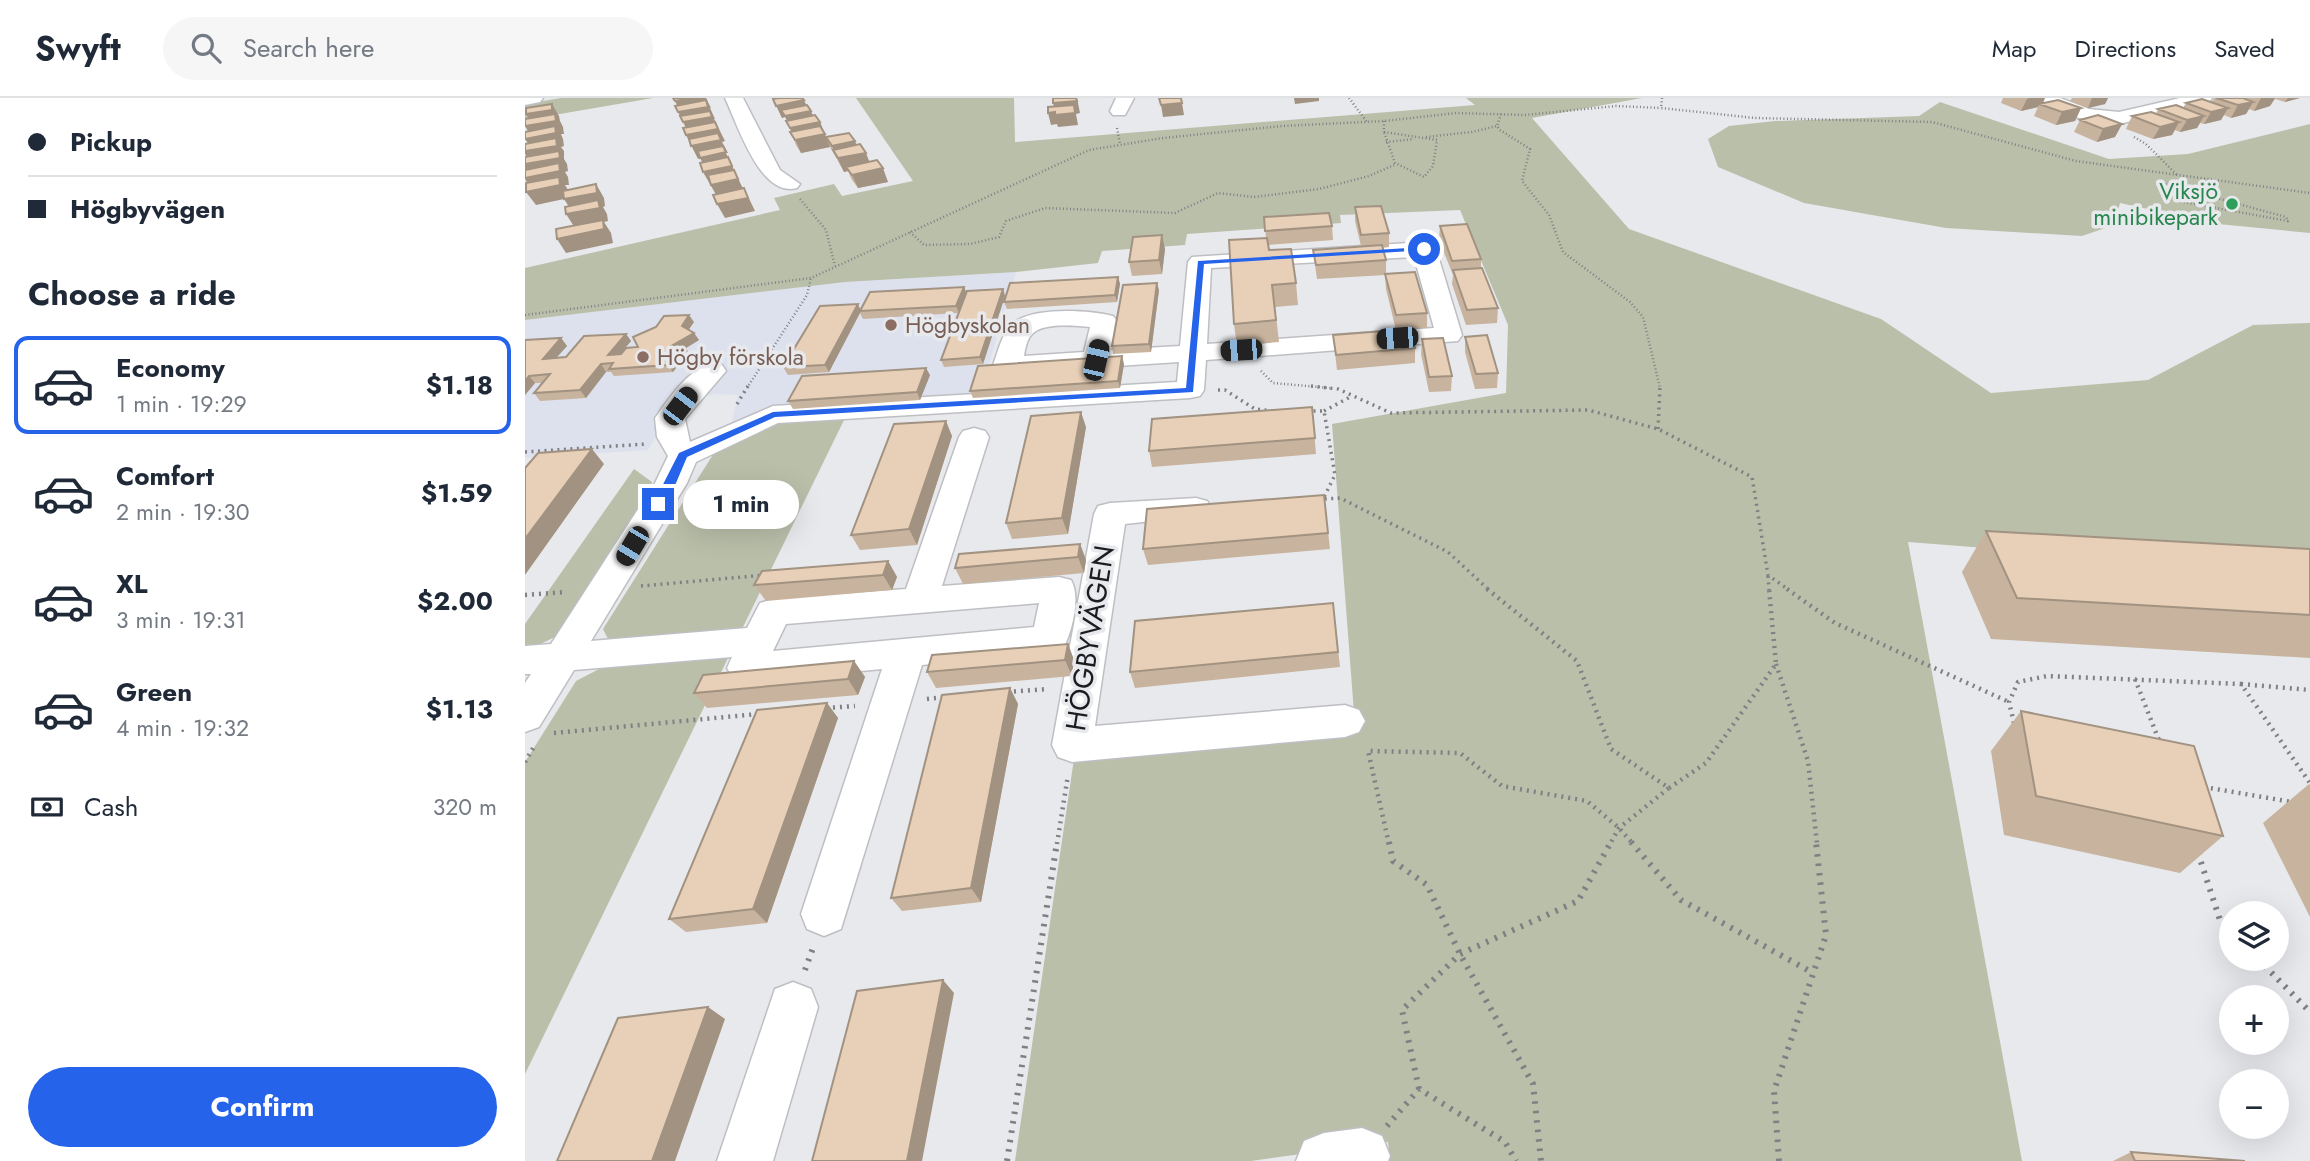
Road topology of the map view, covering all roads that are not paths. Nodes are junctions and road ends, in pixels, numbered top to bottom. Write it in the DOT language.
graph roads {
  1 [pos="534,98"];
  2 [pos="734,98"];
  3 [pos="2044,98"];
  4 [pos="2203,98"];
  5 [pos="525,100"];
  6 [pos="790,184"];
  7 [pos="1194,354"];
  8 [pos="1096,360"];
  9 [pos="712,371"];
  10 [pos="974,437"];
  11 [pos="677,446"];
  12 [pos="1230,505"];
  13 [pos="920,600"];
  14 [pos="759,641"];
  15 [pos="904,653"];
  16 [pos="543,659"];
  17 [pos="1345,721"];
  18 [pos="534,725"];
  19 [pos="824,914"];
  20 [pos="793,1007"];
  21 [pos="745,1161"];
  1 -- 5 [label="street"];
  2 -- 6 [label="street"];
  3 -- 4 [label="street"];
  7 -- 7 [label="street"];
  7 -- 8 [label="street"];
  7 -- 11 [label="street"];
  9 -- 11 [label="street"];
  10 -- 13 [label="street"];
  11 -- 16 [label="street"];
  12 -- 17 [label="street, HÖGBYVÄGEN"];
  13 -- 14 [label="street, HÖGBYVÄGEN"];
  13 -- 15 [label="street, HÖGBYVÄGEN"];
  14 -- 15 [label="street, HÖGBYVÄGEN"];
  14 -- 16 [label="street"];
  15 -- 19 [label="street"];
  16 -- 18 [label="street"];
  20 -- 21 [label="street"];
}
